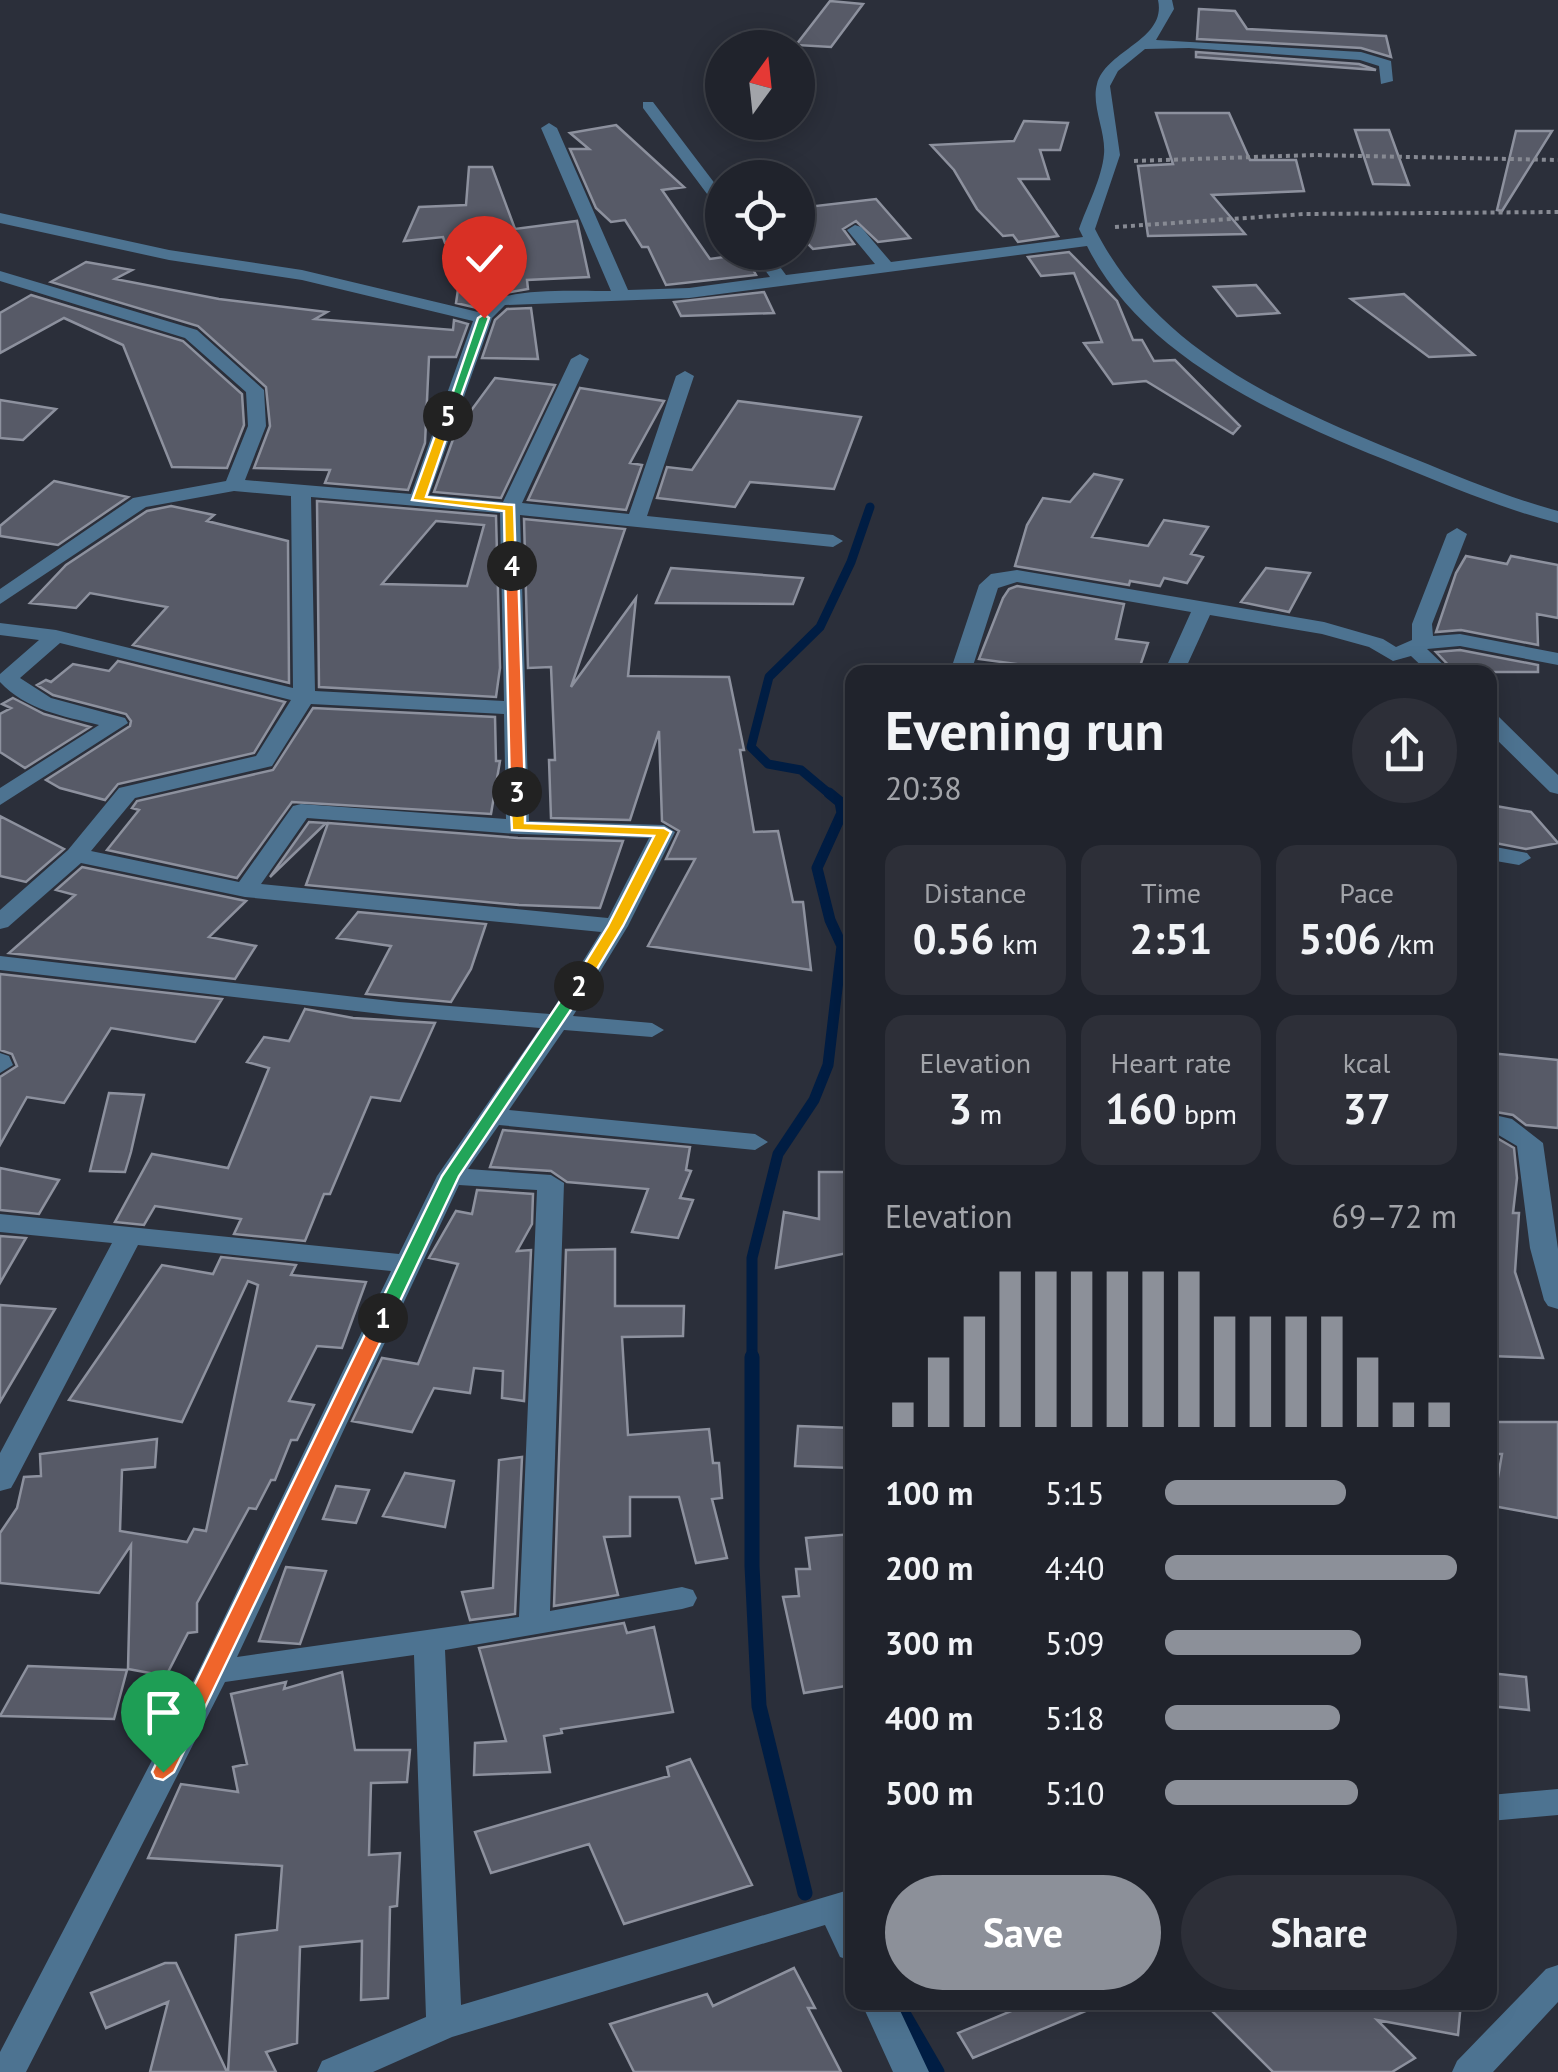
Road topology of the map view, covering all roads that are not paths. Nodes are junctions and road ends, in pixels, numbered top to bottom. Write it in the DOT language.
graph roads {
  1 [pos="1165,0"];
  2 [pos="1138,45"];
  3 [pos="1386,82"];
  4 [pos="648,105"];
  5 [pos="549,128"];
  6 [pos="705,180"];
  7 [pos="0,218"];
  8 [pos="855,230"];
  9 [pos="1089,235"];
  10 [pos="886,266"];
  11 [pos="773,270"];
  12 [pos="0,276"];
  13 [pos="783,283"];
  14 [pos="622,296"];
  15 [pos="484,318"];
  16 [pos="580,359"];
  17 [pos="685,376"];
  18 [pos="234,485"];
  19 [pos="301,490"];
  20 [pos="418,500"];
  21 [pos="510,508"];
  22 [pos="1558,517"];
  23 [pos="636,521"];
  24 [pos="1457,534"];
  25 [pos="833,541"];
  26 [pos="0,598"];
  27 [pos="1204,608"];
  28 [pos="0,628"];
  29 [pos="56,636"];
  30 [pos="1403,655"];
  31 [pos="1558,659"];
  32 [pos="962,665"];
  33 [pos="1177,665"];
  34 [pos="304,696"];
  35 [pos="517,708"];
  36 [pos="1497,728"];
  37 [pos="1558,786"];
  38 [pos="0,798"];
  39 [pos="518,827"];
  40 [pos="1497,854"];
  41 [pos="76,855"];
  42 [pos="1519,858"];
  43 [pos="245,890"];
  44 [pos="0,922"];
  45 [pos="616,926"];
  46 [pos="0,963"];
  47 [pos="557,1022"];
  48 [pos="652,1030"];
  49 [pos="492,1116"];
  50 [pos="1497,1123"];
  51 [pos="755,1142"];
  52 [pos="450,1176"];
  53 [pos="0,1223"];
  54 [pos="128,1238"];
  55 [pos="1551,1248"];
  56 [pos="408,1264"];
  57 [pos="1558,1300"];
  58 [pos="0,1482"];
  59 [pos="682,1598"];
  60 [pos="534,1626"];
  61 [pos="429,1640"];
  62 [pos="214,1672"];
  63 [pos="1558,1802"];
  64 [pos="1497,1807"];
  65 [pos="843,1904"];
  66 [pos="1558,1979"];
  67 [pos="882,2010"];
  68 [pos="444,2024"];
  69 [pos="8,2072"];
  70 [pos="336,2072"];
  71 [pos="911,2072"];
  72 [pos="1470,2072"];
  1 -- 2 [label="street"];
  2 -- 3 [label="street"];
  2 -- 9 [label="street"];
  4 -- 6 [label="street"];
  5 -- 14 [label="street"];
  7 -- 15 [label="street"];
  8 -- 10 [label="street"];
  9 -- 10 [label="street"];
  9 -- 22 [label="street"];
  10 -- 13 [label="street"];
  11 -- 13 [label="street"];
  12 -- 18 [label="street"];
  13 -- 14 [label="street"];
  14 -- 15 [label="street"];
  15 -- 20 [label="street"];
  16 -- 21 [label="street"];
  17 -- 23 [label="street"];
  18 -- 19 [label="street"];
  18 -- 26 [label="street"];
  19 -- 20 [label="street"];
  19 -- 34 [label="street"];
  20 -- 21 [label="street"];
  21 -- 23 [label="street"];
  21 -- 35 [label="street"];
  23 -- 25 [label="street"];
  24 -- 30 [label="street"];
  27 -- 30 [label="street"];
  27 -- 32 [label="street"];
  27 -- 33 [label="street"];
  28 -- 29 [label="street"];
  29 -- 34 [label="street"];
  29 -- 38 [label="street"];
  30 -- 31 [label="street"];
  34 -- 35 [label="street"];
  34 -- 41 [label="street"];
  35 -- 39 [label="street"];
  36 -- 37 [label="street"];
  39 -- 43 [label="street"];
  39 -- 45 [label="street"];
  40 -- 42 [label="street"];
  41 -- 43 [label="street"];
  41 -- 44 [label="street"];
  43 -- 45 [label="street"];
  45 -- 47 [label="street"];
  46 -- 47 [label="street"];
  47 -- 48 [label="street"];
  47 -- 49 [label="street"];
  49 -- 51 [label="street"];
  49 -- 52 [label="street"];
  50 -- 55 [label="street"];
  52 -- 56 [label="street"];
  52 -- 60 [label="street"];
  53 -- 54 [label="street"];
  54 -- 56 [label="street"];
  54 -- 58 [label="street"];
  55 -- 57 [label="street"];
  56 -- 62 [label="street"];
  59 -- 60 [label="street"];
  60 -- 61 [label="street"];
  61 -- 62 [label="street"];
  61 -- 68 [label="street"];
  62 -- 69 [label="street"];
  63 -- 64 [label="street"];
  65 -- 68 [label="street"];
  66 -- 72 [label="street"];
  67 -- 71 [label="street"];
  68 -- 70 [label="street"];
}
